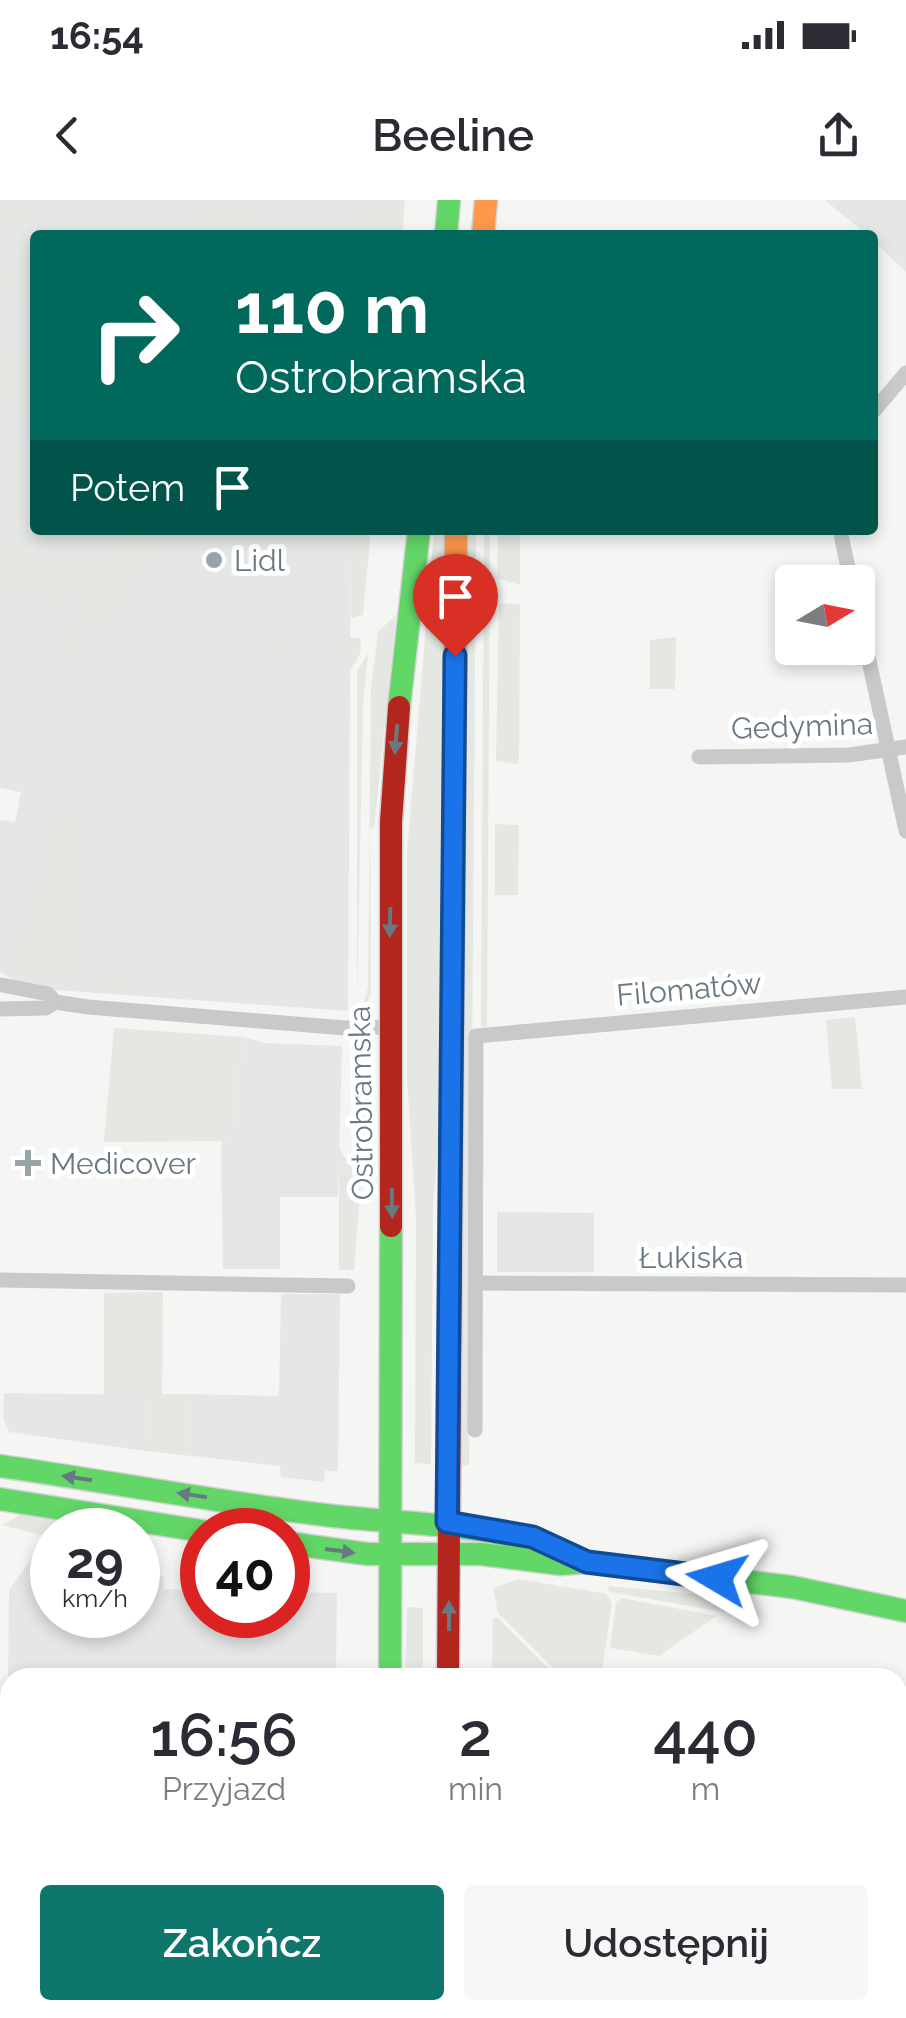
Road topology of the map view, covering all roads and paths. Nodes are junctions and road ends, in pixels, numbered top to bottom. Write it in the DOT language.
graph roads {
  1 [pos="449,200"];
  2 [pos="486,200"];
  3 [pos="446,230"];
  4 [pos="483,230"];
  5 [pos="906,373"];
  6 [pos="878,406"];
  7 [pos="418,535"];
  8 [pos="456,535"];
  9 [pos="841,535"];
  10 [pos="848,565"];
  11 [pos="870,665"];
  12 [pos="906,747"];
  13 [pos="888,751"];
  14 [pos="699,757"];
  15 [pos="906,831"];
  16 [pos="1,982"];
  17 [pos="906,997"];
  18 [pos="54,1002"];
  19 [pos="0,1008"];
  20 [pos="389,1027"];
  21 [pos="0,1280"];
  22 [pos="476,1284"];
  23 [pos="906,1285"];
  24 [pos="348,1286"];
  25 [pos="475,1430"];
  26 [pos="0,1466"];
  27 [pos="0,1499"];
  28 [pos="393,1519"];
  29 [pos="447,1522"];
  30 [pos="180,1527"];
  31 [pos="310,1545"];
  32 [pos="392,1554"];
  33 [pos="448,1554"];
  34 [pos="587,1562"];
  35 [pos="906,1611"];
  36 [pos="390,1668"];
  37 [pos="448,1668"];
  1 -- 3 [label="main road"];
  2 -- 4 [label="main road"];
  5 -- 6 [label="street"];
  7 -- 20 [label="main road, Ostrobramska, one-way"];
  8 -- 29 [label="main road"];
  9 -- 10 [label="street"];
  11 -- 13 [label="street"];
  12 -- 13 [label="street, Gedymina"];
  13 -- 14 [label="street, Gedymina"];
  13 -- 15 [label="street"];
  16 -- 18 [label="street"];
  16 -- 19 [label="street"];
  17 -- 22 [label="street, Filomatów"];
  18 -- 19 [label="street"];
  18 -- 20 [label="street"];
  20 -- 28 [label="main road, Ostrobramska, one-way"];
  21 -- 24 [label="street"];
  22 -- 23 [label="street, Łukiska"];
  22 -- 25 [label="street"];
  28 -- 26 [label="main road, one-way"];
  27 -- 30 [label="main road"];
  28 -- 29 [label="main road"];
  28 -- 32 [label="main road, Ostrobramska"];
  29 -- 33 [label="main road"];
  29 -- 34 [label="main road"];
  31 -- 32 [label="main road, one-way"];
  32 -- 33 [label="main road"];
  32 -- 36 [label="main road, Ostrobramska"];
  33 -- 34 [label="main road"];
  37 -- 33 [label="main road, one-way"];
  34 -- 35 [label="main road"];
}
